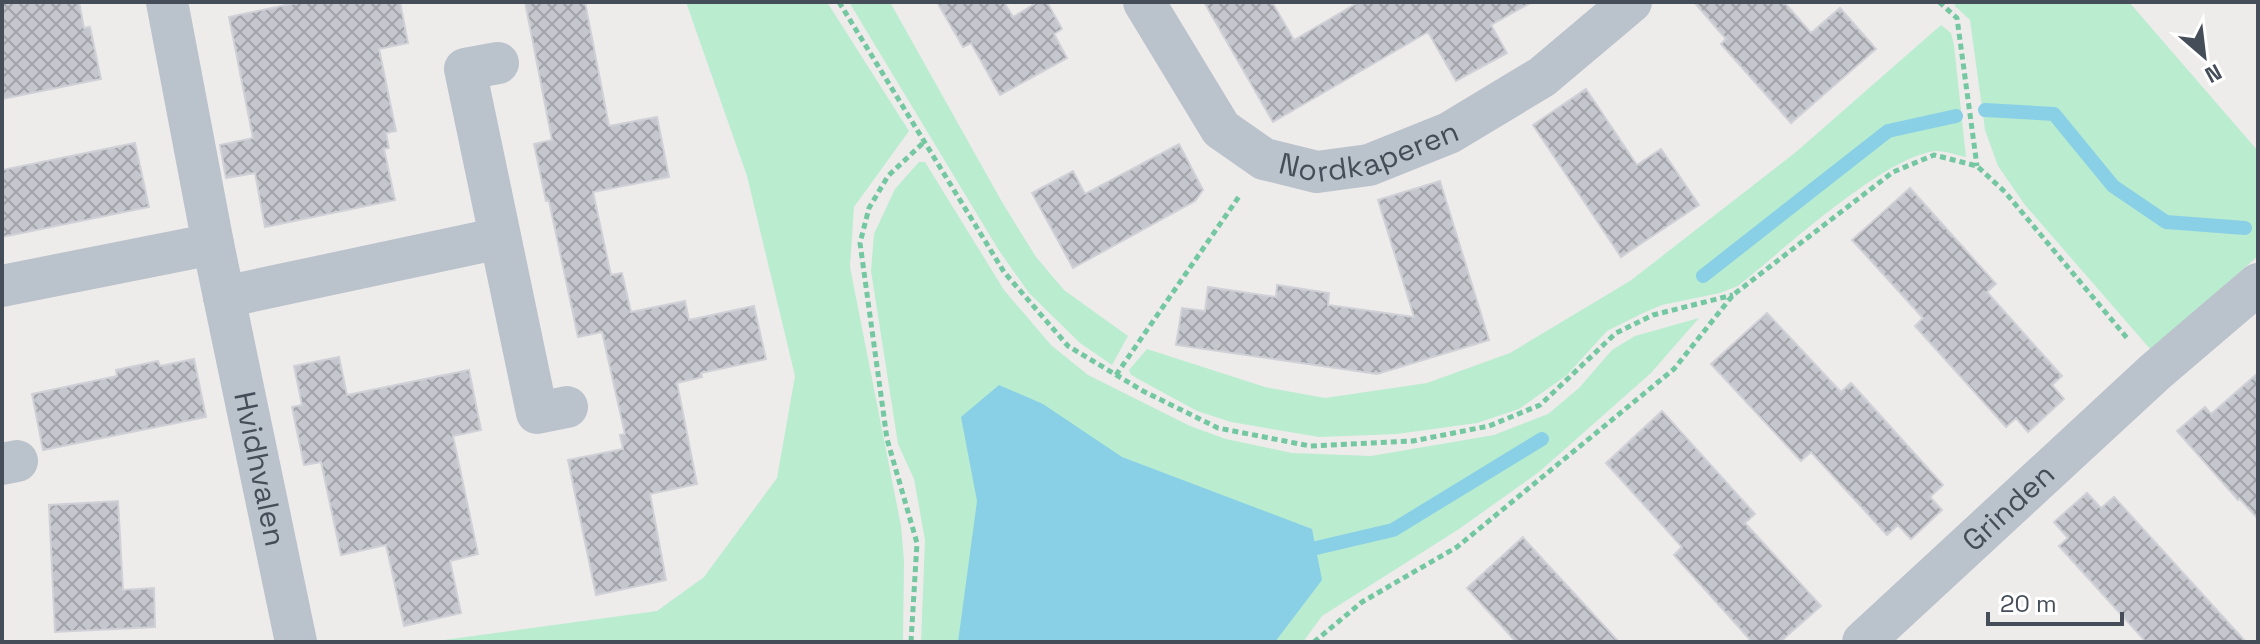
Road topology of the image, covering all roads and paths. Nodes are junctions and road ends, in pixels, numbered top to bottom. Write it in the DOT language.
graph roads {
  1 [pos="167,2"];
  2 [pos="839,2"];
  3 [pos="1144,2"];
  4 [pos="1631,2"];
  5 [pos="1939,2"];
  6 [pos="498,63"];
  7 [pos="924,142"];
  8 [pos="1264,159"];
  9 [pos="1977,166"];
  10 [pos="500,238"];
  11 [pos="213,244"];
  12 [pos="2258,284"];
  13 [pos="2,286"];
  14 [pos="1733,295"];
  15 [pos="224,297"];
  16 [pos="2155,372"];
  17 [pos="1116,375"];
  18 [pos="567,407"];
  19 [pos="296,642"];
  20 [pos="911,642"];
  21 [pos="1314,642"];
  22 [pos="1863,642"];
  1 -- 11 [label="street, Hvidhvalen"];
  2 -- 7 [label="path"];
  3 -- 8 [label="street, Nordkaperen"];
  4 -- 8 [label="street, Nordkaperen"];
  5 -- 9 [label="path"];
  6 -- 10 [label="street"];
  7 -- 17 [label="path"];
  7 -- 20 [label="path"];
  8 -- 17 [label="path"];
  9 -- 14 [label="path"];
  9 -- 16 [label="path"];
  10 -- 15 [label="street"];
  10 -- 18 [label="street"];
  11 -- 13 [label="street"];
  11 -- 15 [label="street, Hvidhvalen"];
  12 -- 16 [label="street, Grinden"];
  14 -- 17 [label="path"];
  14 -- 21 [label="path"];
  15 -- 19 [label="street, Hvidhvalen"];
  16 -- 22 [label="street, Grinden"];
}
